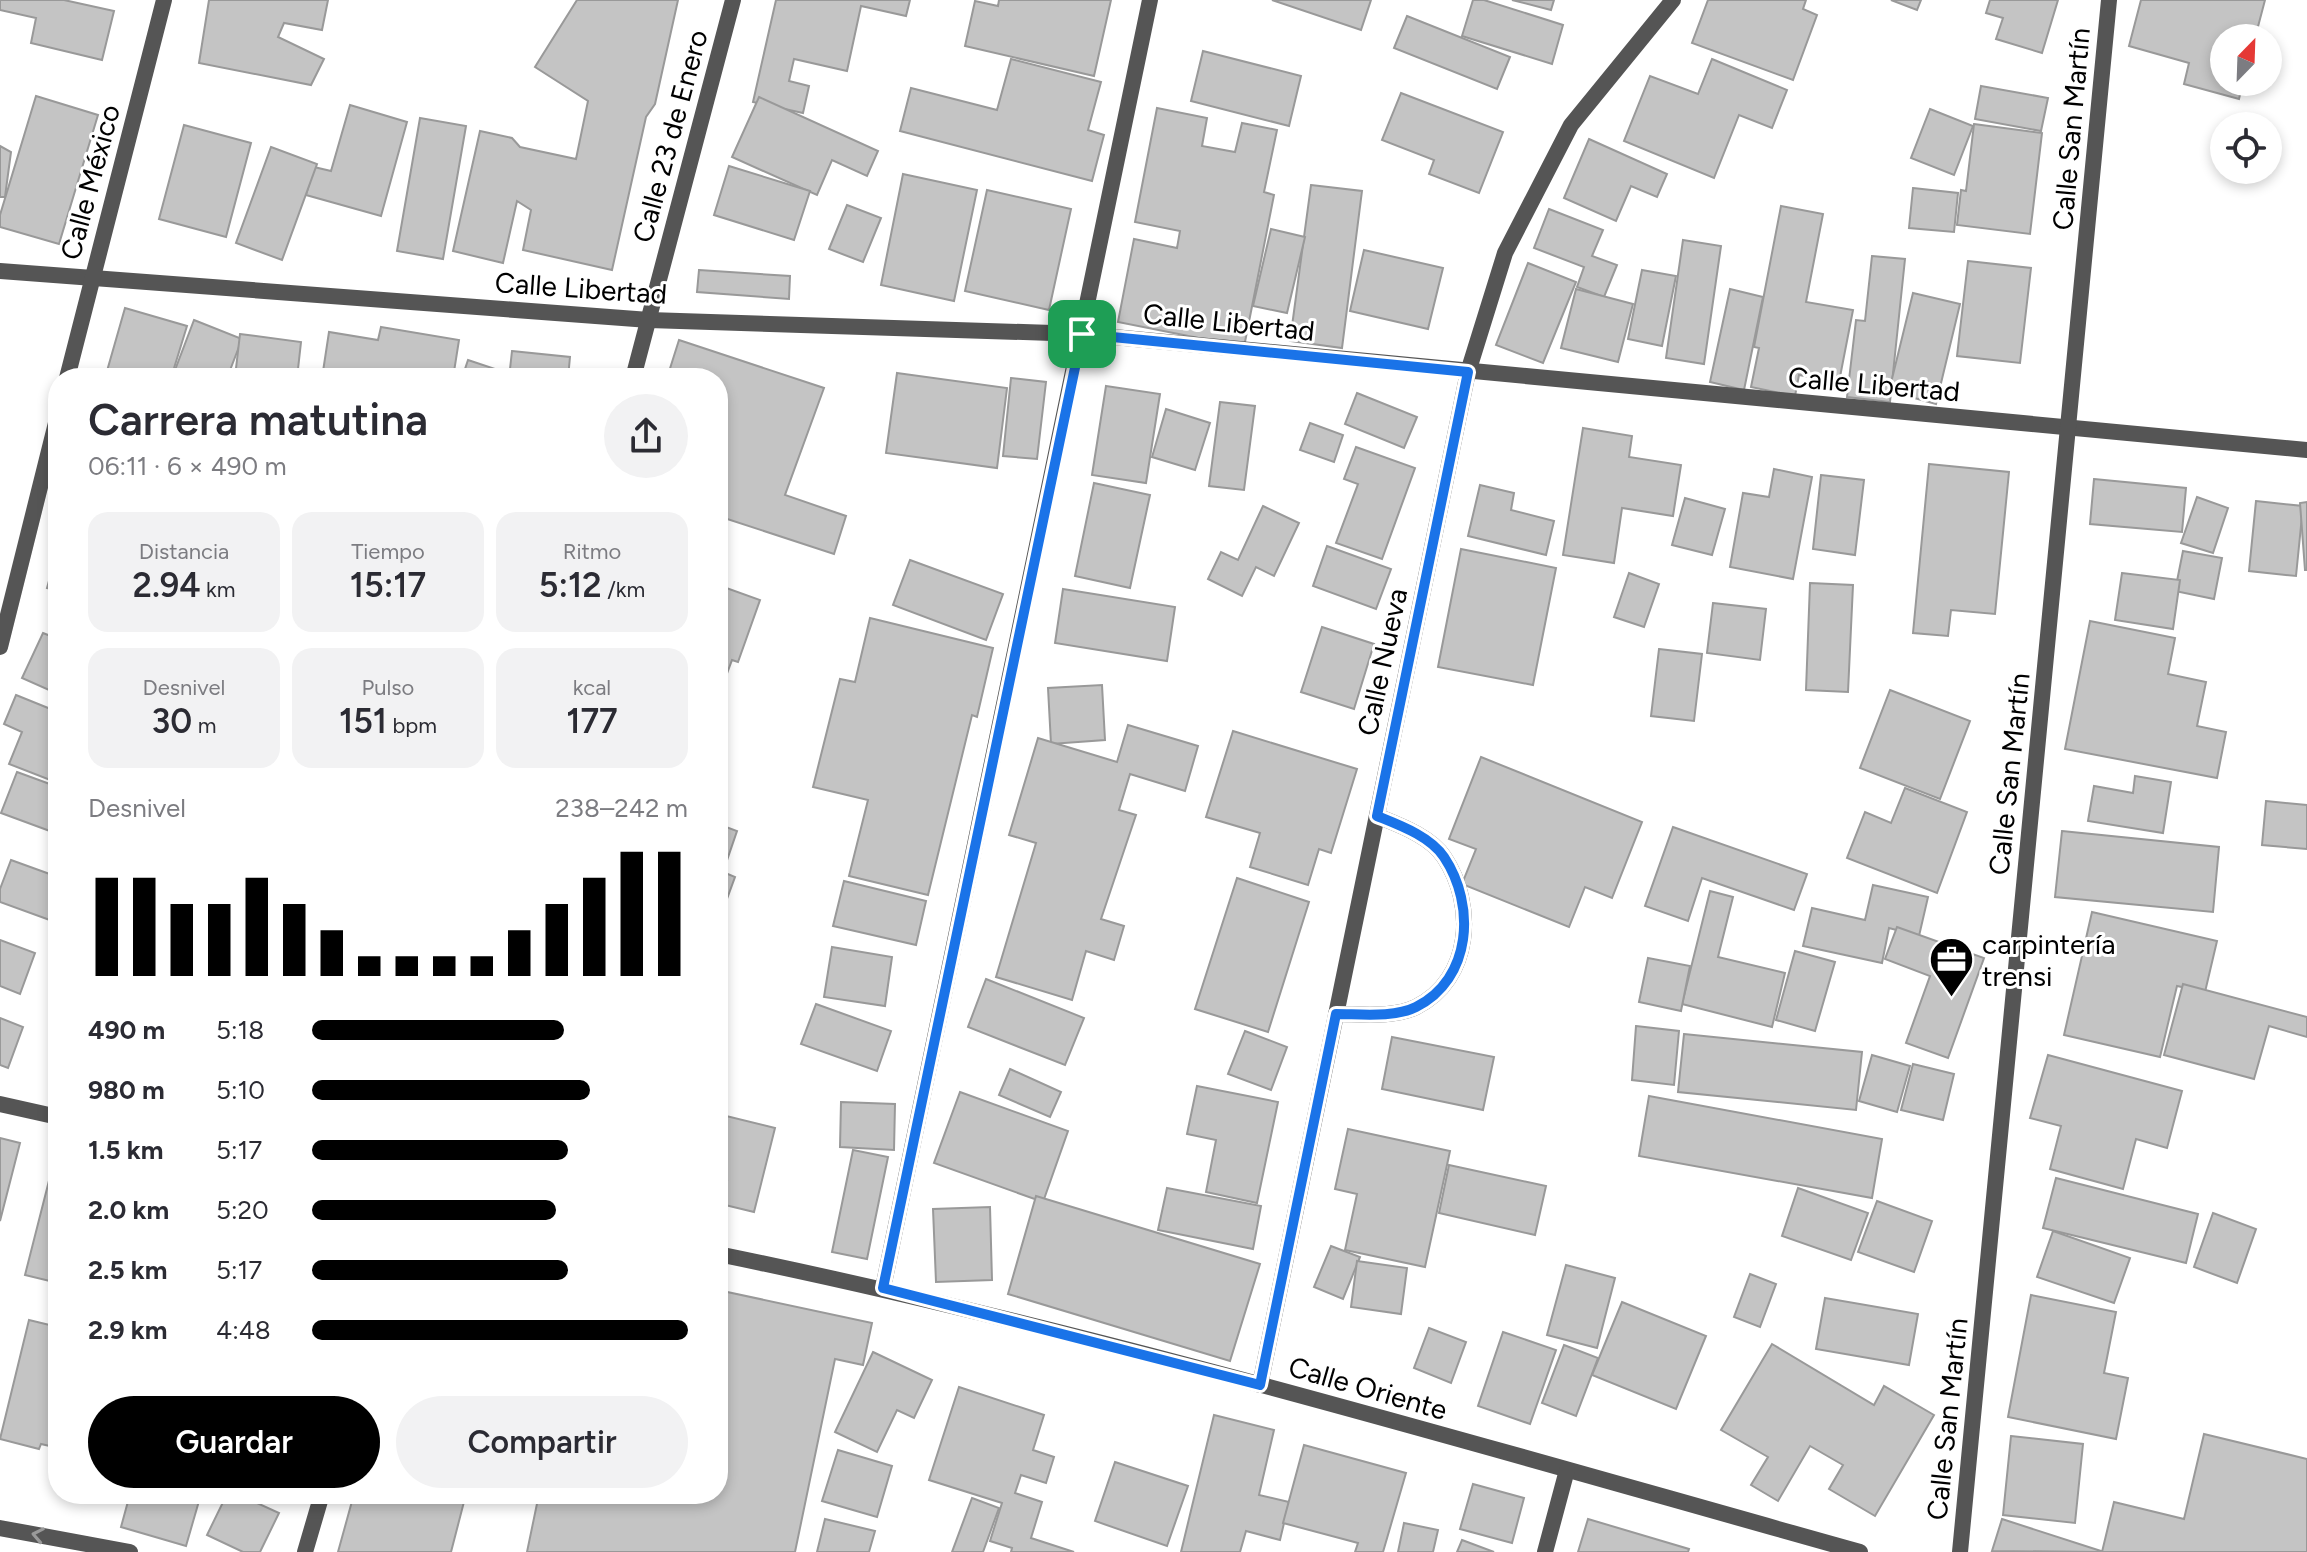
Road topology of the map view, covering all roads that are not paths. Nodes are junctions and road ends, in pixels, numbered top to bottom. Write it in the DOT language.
graph roads {
  1 [pos="164,0"];
  2 [pos="733,0"];
  3 [pos="1150,0"];
  4 [pos="1673,0"];
  5 [pos="2109,0"];
  6 [pos="0,271"];
  7 [pos="92,279"];
  8 [pos="649,320"];
  9 [pos="1082,334"];
  10 [pos="70,368"];
  11 [pos="636,368"];
  12 [pos="1468,372"];
  13 [pos="2069,429"];
  14 [pos="2307,450"];
  15 [pos="48,455"];
  16 [pos="0,647"];
  17 [pos="1377,816"];
  18 [pos="1336,1014"];
  19 [pos="0,1104"];
  20 [pos="48,1115"];
  21 [pos="728,1256"];
  22 [pos="883,1288"];
  23 [pos="1260,1385"];
  24 [pos="1567,1470"];
  25 [pos="319,1504"];
  26 [pos="0,1528"];
  27 [pos="130,1552"];
  28 [pos="305,1552"];
  29 [pos="1545,1552"];
  30 [pos="1860,1552"];
  31 [pos="1960,1552"];
  1 -- 7 [label="street, Calle México"];
  2 -- 8 [label="street, Calle 23 de Enero"];
  3 -- 9 [label="street"];
  4 -- 12 [label="street, Calle Nueva"];
  5 -- 13 [label="street, Calle San Martín"];
  6 -- 7 [label="street, Calle Libertad"];
  7 -- 8 [label="street, Calle Libertad"];
  7 -- 10 [label="street, Calle México"];
  8 -- 9 [label="street, Calle Libertad"];
  8 -- 11 [label="street, Calle 23 de Enero"];
  9 -- 12 [label="street, Calle Libertad"];
  9 -- 22 [label="street"];
  12 -- 13 [label="street, Calle Libertad"];
  12 -- 17 [label="street, Calle Nueva"];
  13 -- 14 [label="street, Calle Libertad"];
  13 -- 31 [label="street, Calle San Martín"];
  15 -- 16 [label="street"];
  17 -- 18 [label="street, Calle Nueva"];
  17 -- 18 [label="street"];
  18 -- 23 [label="street, Calle Nueva"];
  19 -- 20 [label="street"];
  21 -- 22 [label="street, Calle Oriente"];
  22 -- 23 [label="street, Calle Oriente"];
  23 -- 24 [label="street, Calle Oriente"];
  24 -- 29 [label="street"];
  24 -- 30 [label="street, Calle Oriente"];
  25 -- 28 [label="street"];
  27 -- 26 [label="street, one-way"];
}
